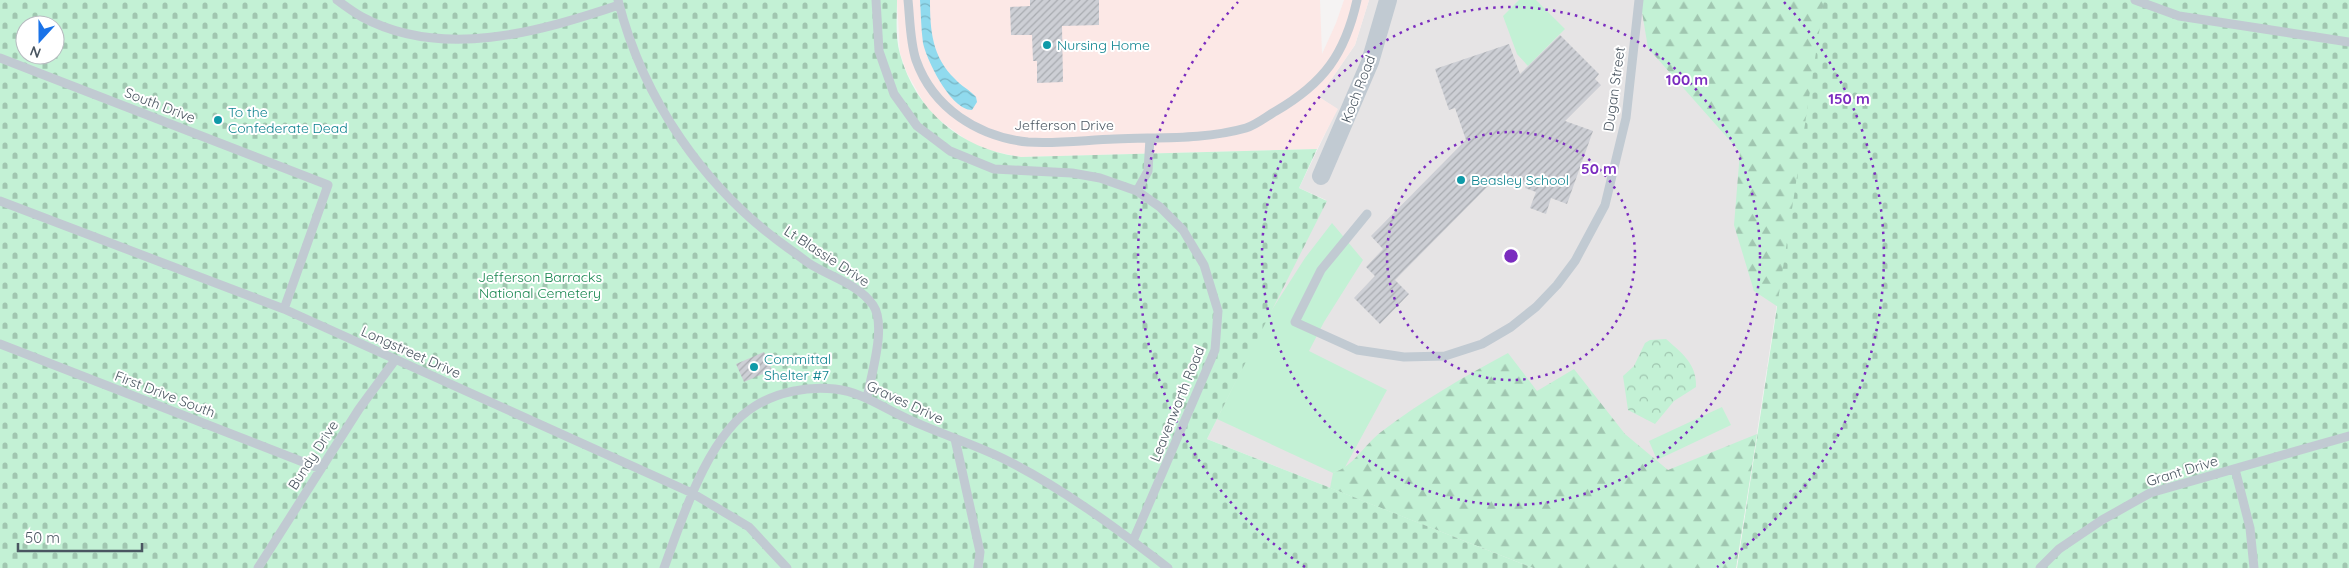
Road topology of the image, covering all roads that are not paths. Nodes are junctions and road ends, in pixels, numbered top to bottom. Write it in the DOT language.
graph roads {
  1 [pos="337,0"];
  2 [pos="876,0"];
  3 [pos="908,0"];
  4 [pos="1357,0"];
  5 [pos="1388,0"];
  6 [pos="1639,0"];
  7 [pos="2135,0"];
  8 [pos="619,2"];
  9 [pos="2349,42"];
  10 [pos="0,58"];
  11 [pos="1150,138"];
  12 [pos="1321,176"];
  13 [pos="1137,191"];
  14 [pos="0,201"];
  15 [pos="1367,214"];
  16 [pos="284,309"];
  17 [pos="0,344"];
  18 [pos="395,360"];
  19 [pos="867,398"];
  20 [pos="2349,436"];
  21 [pos="955,439"];
  22 [pos="321,469"];
  23 [pos="2235,469"];
  24 [pos="692,493"];
  25 [pos="1133,541"];
  26 [pos="258,568"];
  27 [pos="664,568"];
  28 [pos="788,568"];
  29 [pos="978,568"];
  30 [pos="1168,568"];
  31 [pos="2040,568"];
  32 [pos="2254,568"];
  1 -- 8 [label="lane, Lt Blassie Drive"];
  2 -- 13 [label="lane, Leavenworth Road"];
  3 -- 11 [label="lane, Jefferson Drive"];
  4 -- 11 [label="lane, Jefferson Drive"];
  5 -- 12 [label="street, Koch Road"];
  6 -- 15 [label="lane, Dugan Street"];
  7 -- 9 [label="lane"];
  8 -- 19 [label="lane, Lt Blassie Drive"];
  10 -- 16 [label="lane, South Drive"];
  11 -- 13 [label="lane"];
  13 -- 25 [label="lane, Leavenworth Road"];
  14 -- 16 [label="lane, Longstreet Drive"];
  16 -- 18 [label="lane, Longstreet Drive"];
  17 -- 22 [label="lane, First Drive South"];
  18 -- 22 [label="lane, Bundy Drive"];
  18 -- 24 [label="lane, Longstreet Drive"];
  19 -- 21 [label="lane, Graves Drive"];
  19 -- 24 [label="lane, Graves Drive"];
  20 -- 23 [label="lane, Grant Drive"];
  21 -- 25 [label="lane, Graves Drive"];
  21 -- 29 [label="lane"];
  22 -- 26 [label="lane, Bundy Drive"];
  23 -- 31 [label="lane, Grant Drive"];
  23 -- 32 [label="lane"];
  24 -- 27 [label="lane, Graves Drive"];
  24 -- 28 [label="lane, Longstreet Drive"];
  25 -- 30 [label="lane, Graves Drive"];
}
